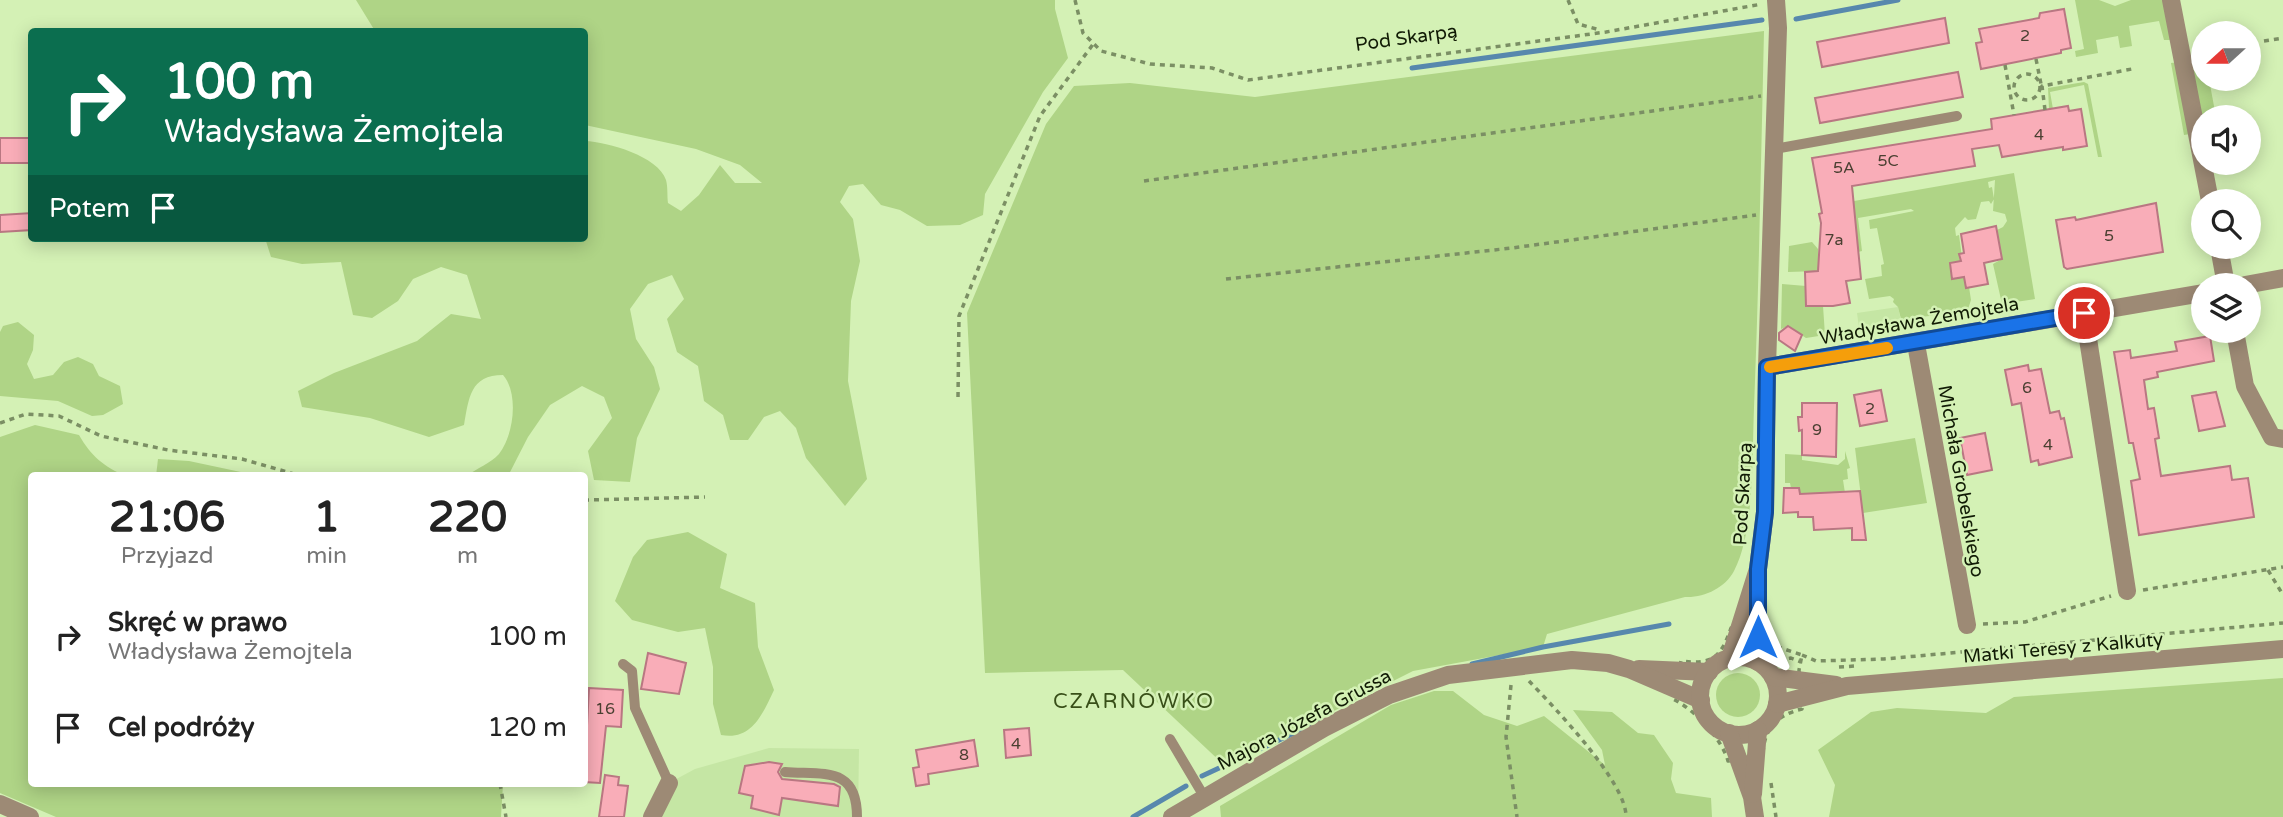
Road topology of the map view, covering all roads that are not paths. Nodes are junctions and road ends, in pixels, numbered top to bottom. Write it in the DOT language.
graph roads {
  1 [pos="1776,0"];
  2 [pos="2171,0"];
  3 [pos="1957,116"];
  4 [pos="1775,149"];
  5 [pos="2208,189"];
  6 [pos="2283,278"];
  7 [pos="2261,282"];
  8 [pos="2191,295"];
  9 [pos="2084,313"];
  10 [pos="2237,343"];
  11 [pos="1916,344"];
  12 [pos="1767,367"];
  13 [pos="2283,439"];
  14 [pos="1758,569"];
  15 [pos="2127,591"];
  16 [pos="1967,625"];
  17 [pos="2283,649"];
  18 [pos="1730,658"];
  19 [pos="1758,662"];
  20 [pos="623,664"];
  21 [pos="1709,672"];
  22 [pos="1773,677"];
  23 [pos="1677,680"];
  24 [pos="1847,686"];
  25 [pos="1701,700"];
  26 [pos="1777,704"];
  27 [pos="1758,730"];
  28 [pos="1729,733"];
  29 [pos="1170,739"];
  30 [pos="785,772"];
  31 [pos="669,782"];
  32 [pos="1752,797"];
  33 [pos="1205,798"];
  34 [pos="0,804"];
  35 [pos="30,817"];
  36 [pos="652,817"];
  37 [pos="857,817"];
  38 [pos="1172,817"];
  39 [pos="1755,817"];
  1 -- 4 [label="street, Pod Skarpą"];
  2 -- 5 [label="street"];
  3 -- 4 [label="lane"];
  4 -- 12 [label="street, Pod Skarpą"];
  6 -- 7 [label="street"];
  8 -- 9 [label="street, Władysława Żemojtela"];
  9 -- 11 [label="street, Władysława Żemojtela"];
  9 -- 15 [label="street"];
  10 -- 13 [label="street"];
  11 -- 12 [label="street, Władysława Żemojtela"];
  11 -- 16 [label="street, Michała Grobelskiego"];
  12 -- 14 [label="street, Pod Skarpą"];
  14 -- 18 [label="street, Pod Skarpą"];
  14 -- 19 [label="street, Pod Skarpą"];
  17 -- 24 [label="street, Matki Teresy z Kalkuty"];
  18 -- 19 [label="street"];
  18 -- 21 [label="street"];
  19 -- 22 [label="street"];
  20 -- 31 [label="lane"];
  21 -- 23 [label="street, Majora Józefa Grussa"];
  21 -- 25 [label="street"];
  22 -- 24 [label="street, Matki Teresy z Kalkuty"];
  22 -- 26 [label="street"];
  23 -- 25 [label="street, Majora Józefa Grussa"];
  23 -- 33 [label="street, Majora Józefa Grussa"];
  24 -- 26 [label="street, Matki Teresy z Kalkuty"];
  25 -- 28 [label="street"];
  26 -- 27 [label="street"];
  27 -- 28 [label="street"];
  27 -- 32 [label="street"];
  28 -- 32 [label="street"];
  29 -- 33 [label="lane"];
  30 -- 37 [label="lane"];
  31 -- 36 [label="street"];
  32 -- 39 [label="street"];
  33 -- 38 [label="street, Majora Józefa Grussa"];
  34 -- 35 [label="street"];
}
